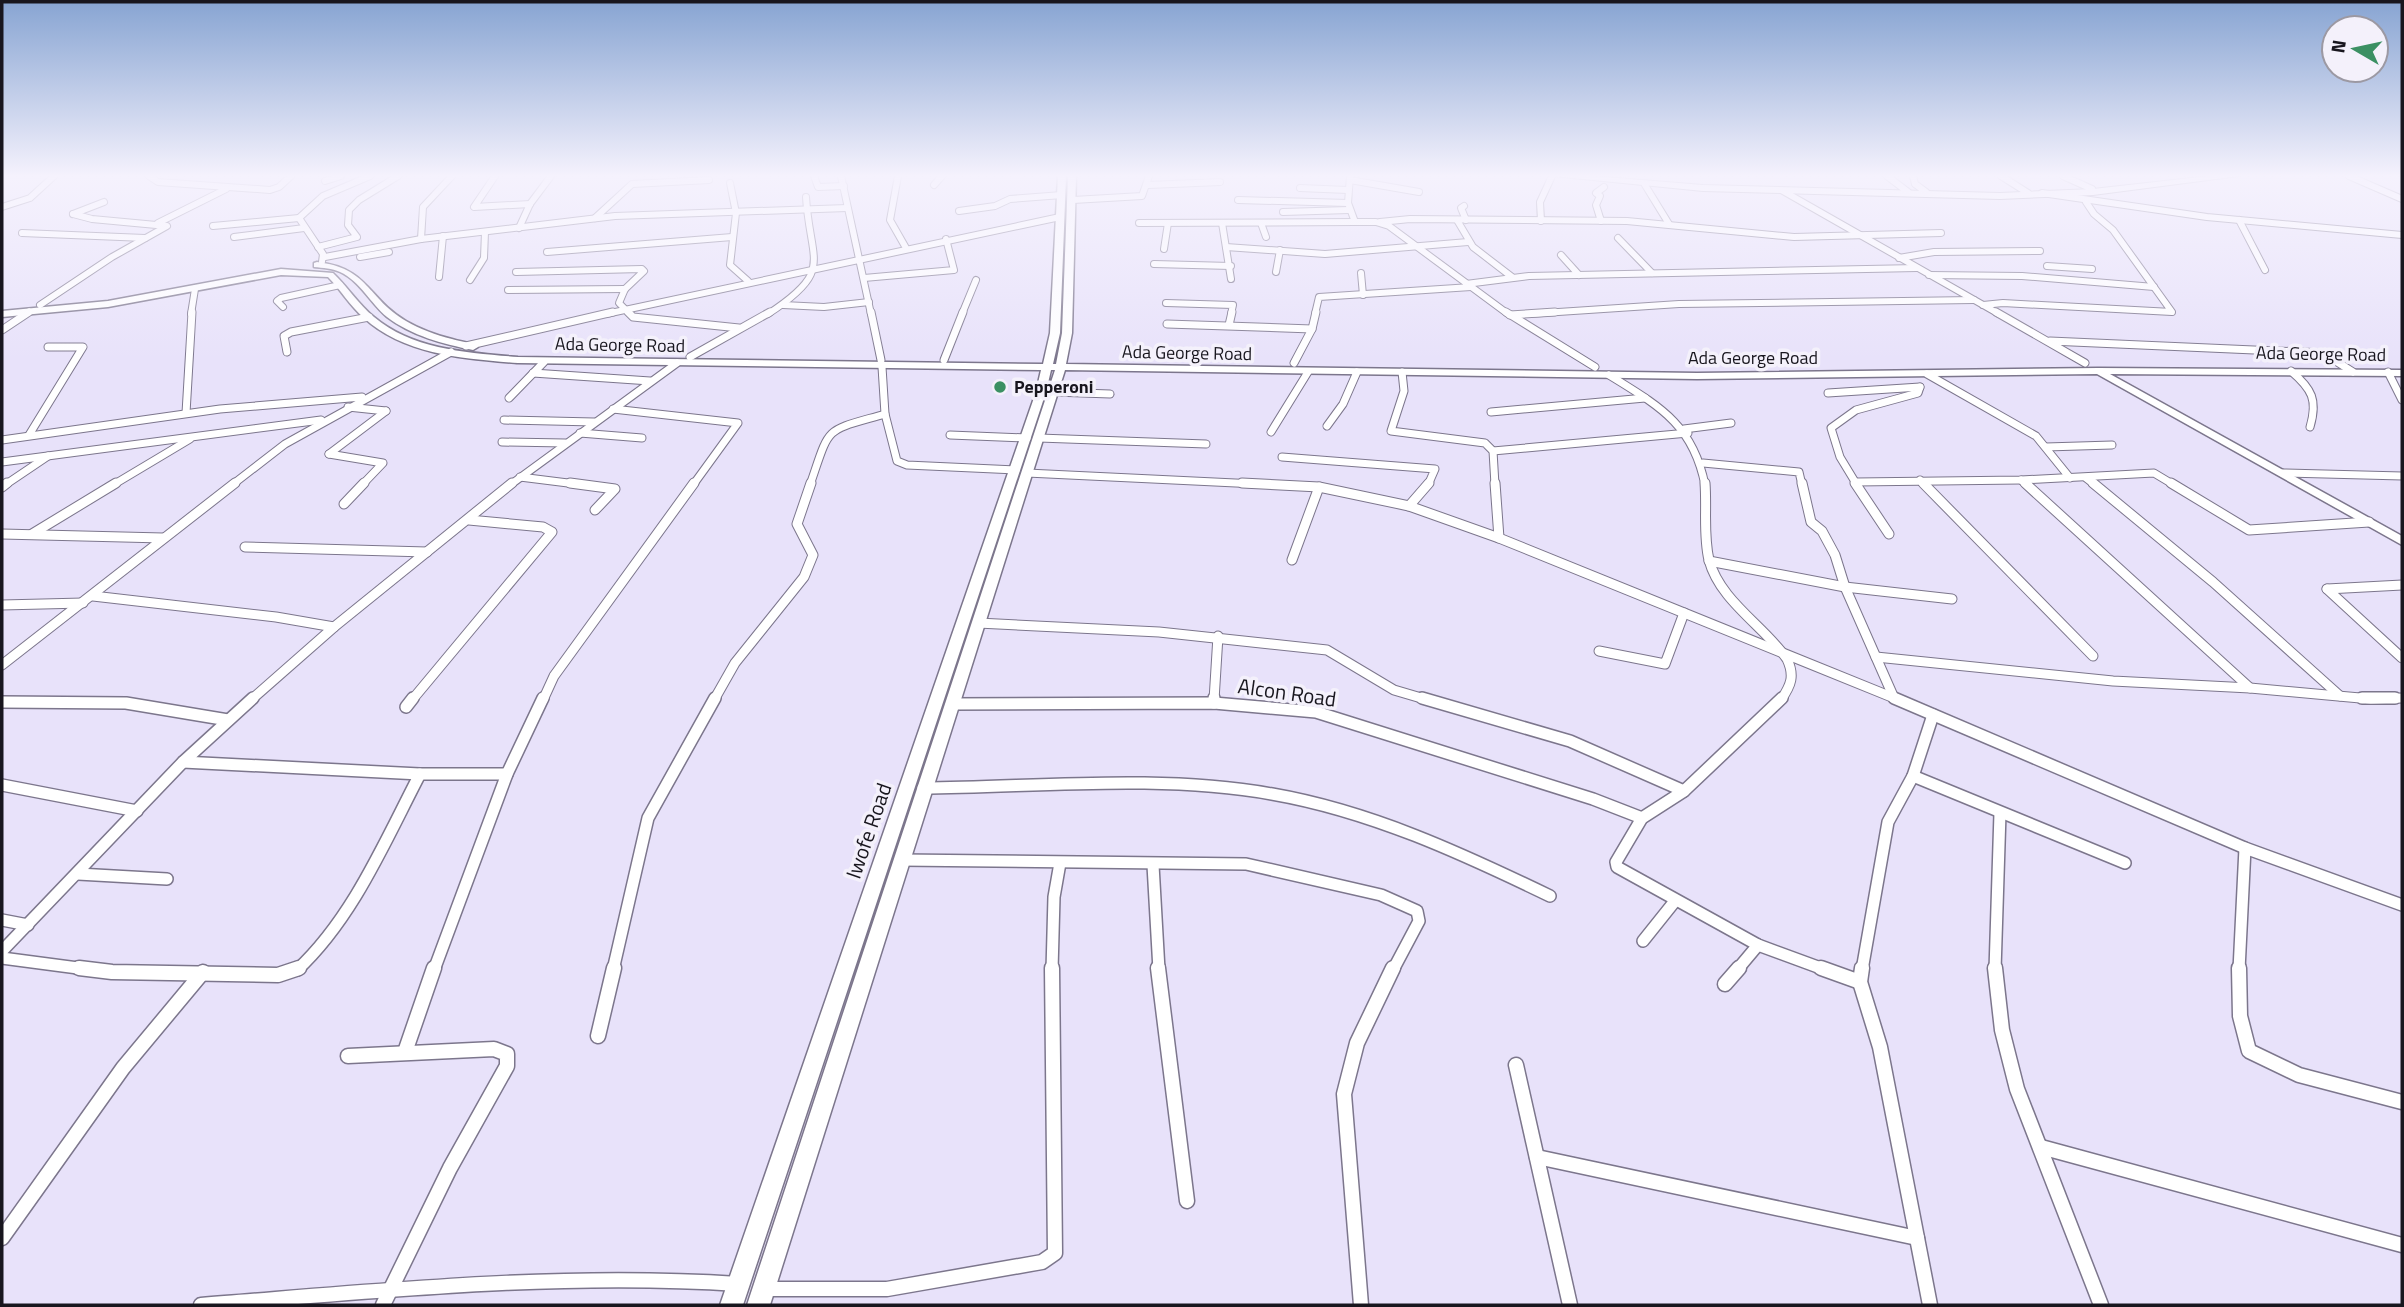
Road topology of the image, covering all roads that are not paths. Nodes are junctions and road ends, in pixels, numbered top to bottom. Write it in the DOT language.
graph roads {
  1 [pos="443,236"];
  2 [pos="120,237"];
  3 [pos="311,237"];
  4 [pos="357,237"];
  5 [pos="436,237"];
  6 [pos="485,237"];
  7 [pos="732,237"];
  8 [pos="811,237"];
  9 [pos="855,237"];
  10 [pos="900,237"];
  11 [pos="956,237"];
  12 [pos="1060,237"];
  13 [pos="1071,237"];
  14 [pos="1166,237"];
  15 [pos="1226,237"];
  16 [pos="1404,237"];
  17 [pos="1465,237"];
  18 [pos="1861,237"];
  19 [pos="2118,237"];
  20 [pos="2248,237"];
  21 [pos="145,238"];
  22 [pos="1618,238"];
  23 [pos="421,239"];
  24 [pos="946,239"];
  25 [pos="1468,242"];
  26 [pos="1418,246"];
  27 [pos="318,247"];
  28 [pos="1226,247"];
  29 [pos="906,248"];
  30 [pos="1164,249"];
  31 [pos="1280,250"];
  32 [pos="388,252"];
  33 [pos="547,252"];
  34 [pos="1561,255"];
  35 [pos="860,258"];
  36 [pos="1899,258"];
  37 [pos="322,262"];
  38 [pos="1154,264"];
  39 [pos="1231,266"];
  40 [pos="2047,266"];
  41 [pos="816,267"];
  42 [pos="1917,268"];
  43 [pos="2092,269"];
  44 [pos="2265,270"];
  45 [pos="516,272"];
  46 [pos="1276,272"];
  47 [pos="1361,273"];
  48 [pos="1652,273"];
  49 [pos="1580,275"];
  50 [pos="1929,275"];
  51 [pos="439,277"];
  52 [pos="1512,277"];
  53 [pos="864,278"];
  54 [pos="1231,279"];
  55 [pos="470,280"];
  56 [pos="976,280"];
  57 [pos="748,281"];
  58 [pos="2065,281"];
  59 [pos="340,285"];
  60 [pos="1468,285"];
  61 [pos="2154,287"];
  62 [pos="195,289"];
  63 [pos="625,289"];
  64 [pos="508,290"];
  65 [pos="1363,295"];
  66 [pos="1974,300"];
  67 [pos="869,302"];
  68 [pos="1166,303"];
  69 [pos="40,305"];
  70 [pos="783,305"];
  71 [pos="1982,305"];
  72 [pos="2,307"];
  73 [pos="282,307"];
  74 [pos="622,309"];
  75 [pos="29,313"];
  76 [pos="2,314"];
  77 [pos="1510,315"];
  78 [pos="369,317"];
  79 [pos="1167,324"];
  80 [pos="1229,325"];
  81 [pos="738,328"];
  82 [pos="1312,329"];
  83 [pos="2,330"];
  84 [pos="2046,341"];
  85 [pos="466,346"];
  86 [pos="48,347"];
  87 [pos="1051,349"];
  88 [pos="287,352"];
  89 [pos="451,352"];
  90 [pos="690,357"];
  91 [pos="944,360"];
  92 [pos="1028,361"];
  93 [pos="544,362"];
  94 [pos="677,363"];
  95 [pos="1294,363"];
  96 [pos="2085,363"];
  97 [pos="882,364"];
  98 [pos="2342,364"];
  99 [pos="2402,365"];
  100 [pos="1595,367"];
  101 [pos="1013,369"];
  102 [pos="2098,371"];
  103 [pos="2291,371"];
  104 [pos="1308,372"];
  105 [pos="1357,372"];
  106 [pos="1402,372"];
  107 [pos="2353,372"];
  108 [pos="2388,372"];
  109 [pos="533,373"];
  110 [pos="1052,373"];
  111 [pos="2402,373"];
  112 [pos="1904,374"];
  113 [pos="1927,374"];
  114 [pos="1609,375"];
  115 [pos="650,381"];
  116 [pos="1920,387"];
  117 [pos="1828,393"];
  118 [pos="1110,394"];
  119 [pos="366,397"];
  120 [pos="509,398"];
  121 [pos="1646,398"];
  122 [pos="2402,400"];
  123 [pos="348,407"];
  124 [pos="613,409"];
  125 [pos="1491,412"];
  126 [pos="186,413"];
  127 [pos="885,414"];
  128 [pos="325,420"];
  129 [pos="504,420"];
  130 [pos="594,422"];
  131 [pos="1731,423"];
  132 [pos="1327,426"];
  133 [pos="2310,427"];
  134 [pos="1686,431"];
  135 [pos="1271,432"];
  136 [pos="580,433"];
  137 [pos="29,435"];
  138 [pos="950,435"];
  139 [pos="194,437"];
  140 [pos="642,438"];
  141 [pos="1033,438"];
  142 [pos="2,440"];
  143 [pos="502,442"];
  144 [pos="565,443"];
  145 [pos="1206,444"];
  146 [pos="2112,445"];
  147 [pos="2046,447"];
  148 [pos="1493,451"];
  149 [pos="49,455"];
  150 [pos="1282,457"];
  151 [pos="2,463"];
  152 [pos="1703,463"];
  153 [pos="1022,471"];
  154 [pos="2283,473"];
  155 [pos="520,477"];
  156 [pos="2070,478"];
  157 [pos="2086,478"];
  158 [pos="2400,478"];
  159 [pos="1920,480"];
  160 [pos="2021,480"];
  161 [pos="1856,482"];
  162 [pos="2,487"];
  163 [pos="1319,487"];
  164 [pos="344,504"];
  165 [pos="1409,506"];
  166 [pos="595,510"];
  167 [pos="469,520"];
  168 [pos="2369,522"];
  169 [pos="2,534"];
  170 [pos="32,534"];
  171 [pos="1889,534"];
  172 [pos="164,538"];
  173 [pos="1499,538"];
  174 [pos="2402,541"];
  175 [pos="245,547"];
  176 [pos="427,552"];
  177 [pos="1292,560"];
  178 [pos="1709,561"];
  179 [pos="2402,585"];
  180 [pos="1845,587"];
  181 [pos="93,596"];
  182 [pos="1952,599"];
  183 [pos="84,603"];
  184 [pos="2,605"];
  185 [pos="1684,613"];
  186 [pos="978,623"];
  187 [pos="334,627"];
  188 [pos="1218,636"];
  189 [pos="1599,651"];
  190 [pos="1784,653"];
  191 [pos="2093,656"];
  192 [pos="1876,657"];
  193 [pos="2402,658"];
  194 [pos="2,665"];
  195 [pos="2249,688"];
  196 [pos="2340,696"];
  197 [pos="1894,698"];
  198 [pos="2402,698"];
  199 [pos="2,702"];
  200 [pos="1214,703"];
  201 [pos="952,704"];
  202 [pos="406,707"];
  203 [pos="1933,715"];
  204 [pos="228,720"];
  205 [pos="183,762"];
  206 [pos="420,774"];
  207 [pos="507,774"];
  208 [pos="1913,776"];
  209 [pos="2,785"];
  210 [pos="923,788"];
  211 [pos="1684,790"];
  212 [pos="137,811"];
  213 [pos="2000,813"];
  214 [pos="1643,818"];
  215 [pos="2245,848"];
  216 [pos="901,860"];
  217 [pos="1060,863"];
  218 [pos="2125,863"];
  219 [pos="1153,865"];
  220 [pos="78,874"];
  221 [pos="167,879"];
  222 [pos="1550,896"];
  223 [pos="1675,901"];
  224 [pos="2402,905"];
  225 [pos="2,920"];
  226 [pos="28,925"];
  227 [pos="1643,941"];
  228 [pos="1758,945"];
  229 [pos="2,951"];
  230 [pos="2,958"];
  231 [pos="203,972"];
  232 [pos="1860,982"];
  233 [pos="1724,984"];
  234 [pos="598,1036"];
  235 [pos="405,1052"];
  236 [pos="348,1056"];
  237 [pos="1516,1065"];
  238 [pos="2402,1102"];
  239 [pos="2041,1147"];
  240 [pos="1536,1157"];
  241 [pos="1187,1201"];
  242 [pos="2,1238"];
  243 [pos="1917,1238"];
  244 [pos="2402,1245"];
  245 [pos="738,1284"];
  246 [pos="760,1297"];
  247 [pos="386,1298"];
  248 [pos="201,1305"];
  249 [pos="730,1305"];
  250 [pos="1361,1305"];
  251 [pos="1570,1305"];
  252 [pos="1930,1305"];
  253 [pos="2101,1305"];
  1 -- 51 [label="street"];
  2 -- 21 [label="street"];
  3 -- 27 [label="street"];
  4 -- 27 [label="street"];
  5 -- 23 [label="street"];
  6 -- 55 [label="street"];
  7 -- 33 [label="street"];
  7 -- 57 [label="street"];
  8 -- 41 [label="street"];
  9 -- 35 [label="street"];
  10 -- 29 [label="street"];
  11 -- 24 [label="street"];
  12 -- 87 [label="main road"];
  13 -- 110 [label="main road"];
  14 -- 30 [label="street"];
  15 -- 28 [label="street"];
  16 -- 26 [label="street"];
  17 -- 25 [label="street"];
  18 -- 36 [label="street"];
  19 -- 61 [label="street"];
  20 -- 44 [label="street"];
  21 -- 69 [label="street"];
  22 -- 48 [label="street"];
  23 -- 37 [label="street"];
  24 -- 29 [label="street"];
  24 -- 53 [label="street"];
  25 -- 26 [label="street"];
  25 -- 52 [label="street"];
  26 -- 31 [label="street"];
  26 -- 60 [label="street"];
  27 -- 37 [label="street"];
  28 -- 31 [label="street"];
  28 -- 39 [label="street"];
  29 -- 35 [label="street"];
  31 -- 46 [label="street"];
  32 -- 37 [label="street"];
  34 -- 49 [label="street"];
  35 -- 41 [label="street"];
  35 -- 53 [label="street"];
  36 -- 40 [label="street"];
  36 -- 42 [label="street"];
  37 -- 69 [label="main road, Ada George Road"];
  37 -- 85 [label="main road, Ada George Road"];
  38 -- 39 [label="street"];
  39 -- 54 [label="street"];
  40 -- 43 [label="street"];
  40 -- 58 [label="street"];
  41 -- 57 [label="street"];
  41 -- 70 [label="street"];
  42 -- 48 [label="street"];
  42 -- 50 [label="street"];
  45 -- 63 [label="street"];
  47 -- 65 [label="street"];
  48 -- 49 [label="street"];
  49 -- 52 [label="street"];
  50 -- 58 [label="street"];
  50 -- 66 [label="street"];
  52 -- 60 [label="street"];
  53 -- 67 [label="street"];
  56 -- 91 [label="street"];
  57 -- 74 [label="street"];
  58 -- 61 [label="street"];
  59 -- 62 [label="main road, Ada George Road"];
  59 -- 73 [label="street"];
  59 -- 78 [label="main road, Ada George Road"];
  60 -- 65 [label="street"];
  60 -- 77 [label="street"];
  61 -- 71 [label="street"];
  62 -- 75 [label="main road, Ada George Road"];
  62 -- 126 [label="street"];
  63 -- 64 [label="street"];
  63 -- 74 [label="street"];
  65 -- 82 [label="street"];
  66 -- 71 [label="street"];
  66 -- 77 [label="street"];
  67 -- 70 [label="street"];
  67 -- 97 [label="street"];
  68 -- 80 [label="street"];
  69 -- 72 [label="main road, Ada George Road"];
  70 -- 81 [label="street"];
  71 -- 84 [label="street"];
  74 -- 81 [label="street"];
  74 -- 85 [label="street"];
  75 -- 76 [label="main road, Ada George Road"];
  75 -- 83 [label="street"];
  77 -- 100 [label="street"];
  78 -- 88 [label="street"];
  78 -- 89 [label="main road, Ada George Road"];
  79 -- 80 [label="street"];
  80 -- 82 [label="street"];
  81 -- 90 [label="street"];
  82 -- 95 [label="street"];
  84 -- 96 [label="street"];
  84 -- 98 [label="street"];
  85 -- 90 [label="main road, Ada George Road"];
  86 -- 137 [label="street"];
  87 -- 92 [label="main road"];
  87 -- 110 [label="main road"];
  89 -- 93 [label="main road, Ada George Road"];
  89 -- 119 [label="street"];
  90 -- 97 [label="main road, Ada George Road"];
  91 -- 92 [label="main road, Ada George Road"];
  91 -- 97 [label="main road, Ada George Road"];
  92 -- 110 [label="main road, Ada George Road"];
  93 -- 94 [label="main road, Ada George Road"];
  93 -- 109 [label="street"];
  94 -- 97 [label="main road, Ada George Road"];
  94 -- 115 [label="street"];
  95 -- 100 [label="main road, Ada George Road"];
  95 -- 110 [label="main road, Ada George Road"];
  96 -- 98 [label="main road, Ada George Road"];
  96 -- 100 [label="main road, Ada George Road"];
  97 -- 101 [label="main road, Ada George Road"];
  97 -- 127 [label="street"];
  98 -- 99 [label="main road, Ada George Road"];
  98 -- 107 [label="street"];
  101 -- 110 [label="main road, Ada George Road"];
  101 -- 110 [label="main road"];
  102 -- 103 [label="main road, Ada George Road"];
  102 -- 113 [label="main road, Ada George Road"];
  102 -- 154 [label="main road"];
  103 -- 107 [label="main road, Ada George Road"];
  103 -- 133 [label="street"];
  104 -- 105 [label="main road, Ada George Road"];
  104 -- 110 [label="main road, Ada George Road"];
  104 -- 135 [label="street"];
  105 -- 106 [label="main road, Ada George Road"];
  105 -- 132 [label="street"];
  106 -- 114 [label="main road, Ada George Road"];
  106 -- 148 [label="street"];
  107 -- 108 [label="main road, Ada George Road"];
  108 -- 111 [label="main road, Ada George Road"];
  108 -- 122 [label="street"];
  109 -- 115 [label="street"];
  109 -- 120 [label="street"];
  110 -- 118 [label="street"];
  110 -- 141 [label="main road, Iwofe Road"];
  112 -- 113 [label="main road, Ada George Road"];
  112 -- 114 [label="main road, Ada George Road"];
  112 -- 116 [label="street"];
  113 -- 147 [label="street"];
  114 -- 121 [label="street"];
  115 -- 124 [label="street"];
  116 -- 117 [label="street"];
  116 -- 161 [label="street"];
  119 -- 123 [label="street"];
  119 -- 126 [label="street"];
  121 -- 125 [label="street"];
  121 -- 134 [label="street"];
  123 -- 128 [label="street"];
  123 -- 164 [label="street"];
  124 -- 130 [label="street"];
  124 -- 207 [label="street"];
  126 -- 137 [label="street"];
  127 -- 153 [label="street"];
  127 -- 234 [label="street"];
  128 -- 139 [label="street"];
  128 -- 172 [label="street"];
  129 -- 130 [label="street"];
  130 -- 136 [label="street"];
  131 -- 134 [label="street"];
  134 -- 148 [label="street"];
  134 -- 152 [label="street"];
  136 -- 140 [label="street"];
  136 -- 144 [label="street"];
  137 -- 142 [label="street"];
  138 -- 141 [label="street"];
  139 -- 149 [label="street"];
  139 -- 170 [label="street"];
  141 -- 145 [label="street"];
  141 -- 153 [label="main road, Iwofe Road"];
  143 -- 144 [label="street"];
  144 -- 155 [label="street"];
  146 -- 147 [label="street"];
  147 -- 156 [label="street"];
  148 -- 173 [label="street"];
  149 -- 151 [label="street"];
  149 -- 162 [label="street"];
  150 -- 165 [label="street"];
  152 -- 178 [label="street"];
  152 -- 180 [label="street"];
  153 -- 163 [label="street"];
  153 -- 186 [label="main road, Iwofe Road"];
  153 -- 245 [label="main road, Iwofe Road"];
  154 -- 158 [label="street"];
  154 -- 168 [label="main road"];
  155 -- 166 [label="street"];
  155 -- 167 [label="street"];
  156 -- 157 [label="street"];
  156 -- 160 [label="street"];
  157 -- 168 [label="street"];
  157 -- 196 [label="street"];
  159 -- 160 [label="street"];
  159 -- 161 [label="street"];
  159 -- 191 [label="street"];
  160 -- 195 [label="street"];
  161 -- 171 [label="street"];
  163 -- 165 [label="street"];
  163 -- 177 [label="street"];
  165 -- 173 [label="street"];
  167 -- 176 [label="street"];
  167 -- 202 [label="street"];
  168 -- 174 [label="main road"];
  169 -- 170 [label="street"];
  170 -- 172 [label="street"];
  172 -- 181 [label="street"];
  173 -- 185 [label="street"];
  175 -- 176 [label="street"];
  176 -- 187 [label="street"];
  178 -- 180 [label="street"];
  178 -- 190 [label="street"];
  179 -- 193 [label="street"];
  180 -- 182 [label="street"];
  180 -- 192 [label="street"];
  181 -- 183 [label="street"];
  181 -- 187 [label="street"];
  183 -- 184 [label="street"];
  183 -- 194 [label="street"];
  185 -- 189 [label="street"];
  185 -- 190 [label="street"];
  186 -- 188 [label="street"];
  186 -- 201 [label="main road, Iwofe Road"];
  187 -- 204 [label="street"];
  188 -- 200 [label="street"];
  188 -- 211 [label="street"];
  190 -- 197 [label="street"];
  190 -- 211 [label="street"];
  192 -- 195 [label="street"];
  192 -- 197 [label="street"];
  195 -- 196 [label="street"];
  196 -- 198 [label="street"];
  197 -- 203 [label="street"];
  199 -- 204 [label="street"];
  200 -- 201 [label="street, Alcon Road"];
  200 -- 214 [label="street, Alcon Road"];
  201 -- 210 [label="main road, Iwofe Road"];
  203 -- 208 [label="street"];
  203 -- 215 [label="street"];
  204 -- 205 [label="street"];
  205 -- 206 [label="street"];
  205 -- 212 [label="street"];
  206 -- 207 [label="street"];
  206 -- 231 [label="street"];
  207 -- 235 [label="street"];
  208 -- 213 [label="street"];
  208 -- 232 [label="street"];
  209 -- 212 [label="street"];
  210 -- 216 [label="main road, Iwofe Road"];
  210 -- 222 [label="street"];
  211 -- 214 [label="street"];
  212 -- 220 [label="street"];
  213 -- 218 [label="street"];
  213 -- 239 [label="street"];
  214 -- 223 [label="street"];
  215 -- 224 [label="street"];
  215 -- 238 [label="street"];
  216 -- 217 [label="street"];
  216 -- 246 [label="main road, Iwofe Road"];
  217 -- 219 [label="street"];
  217 -- 246 [label="street"];
  219 -- 241 [label="street"];
  219 -- 250 [label="street"];
  220 -- 221 [label="street"];
  220 -- 226 [label="street"];
  223 -- 227 [label="street"];
  223 -- 228 [label="street"];
  225 -- 226 [label="street"];
  226 -- 229 [label="street"];
  228 -- 232 [label="street"];
  228 -- 233 [label="street"];
  230 -- 231 [label="street"];
  231 -- 242 [label="street"];
  232 -- 243 [label="street"];
  235 -- 236 [label="street"];
  235 -- 247 [label="street"];
  237 -- 240 [label="street"];
  239 -- 244 [label="street"];
  239 -- 253 [label="street"];
  240 -- 243 [label="street"];
  240 -- 251 [label="street"];
  243 -- 252 [label="street"];
  245 -- 247 [label="street"];
  245 -- 249 [label="main road, Iwofe Road"];
  247 -- 248 [label="street"];
}
